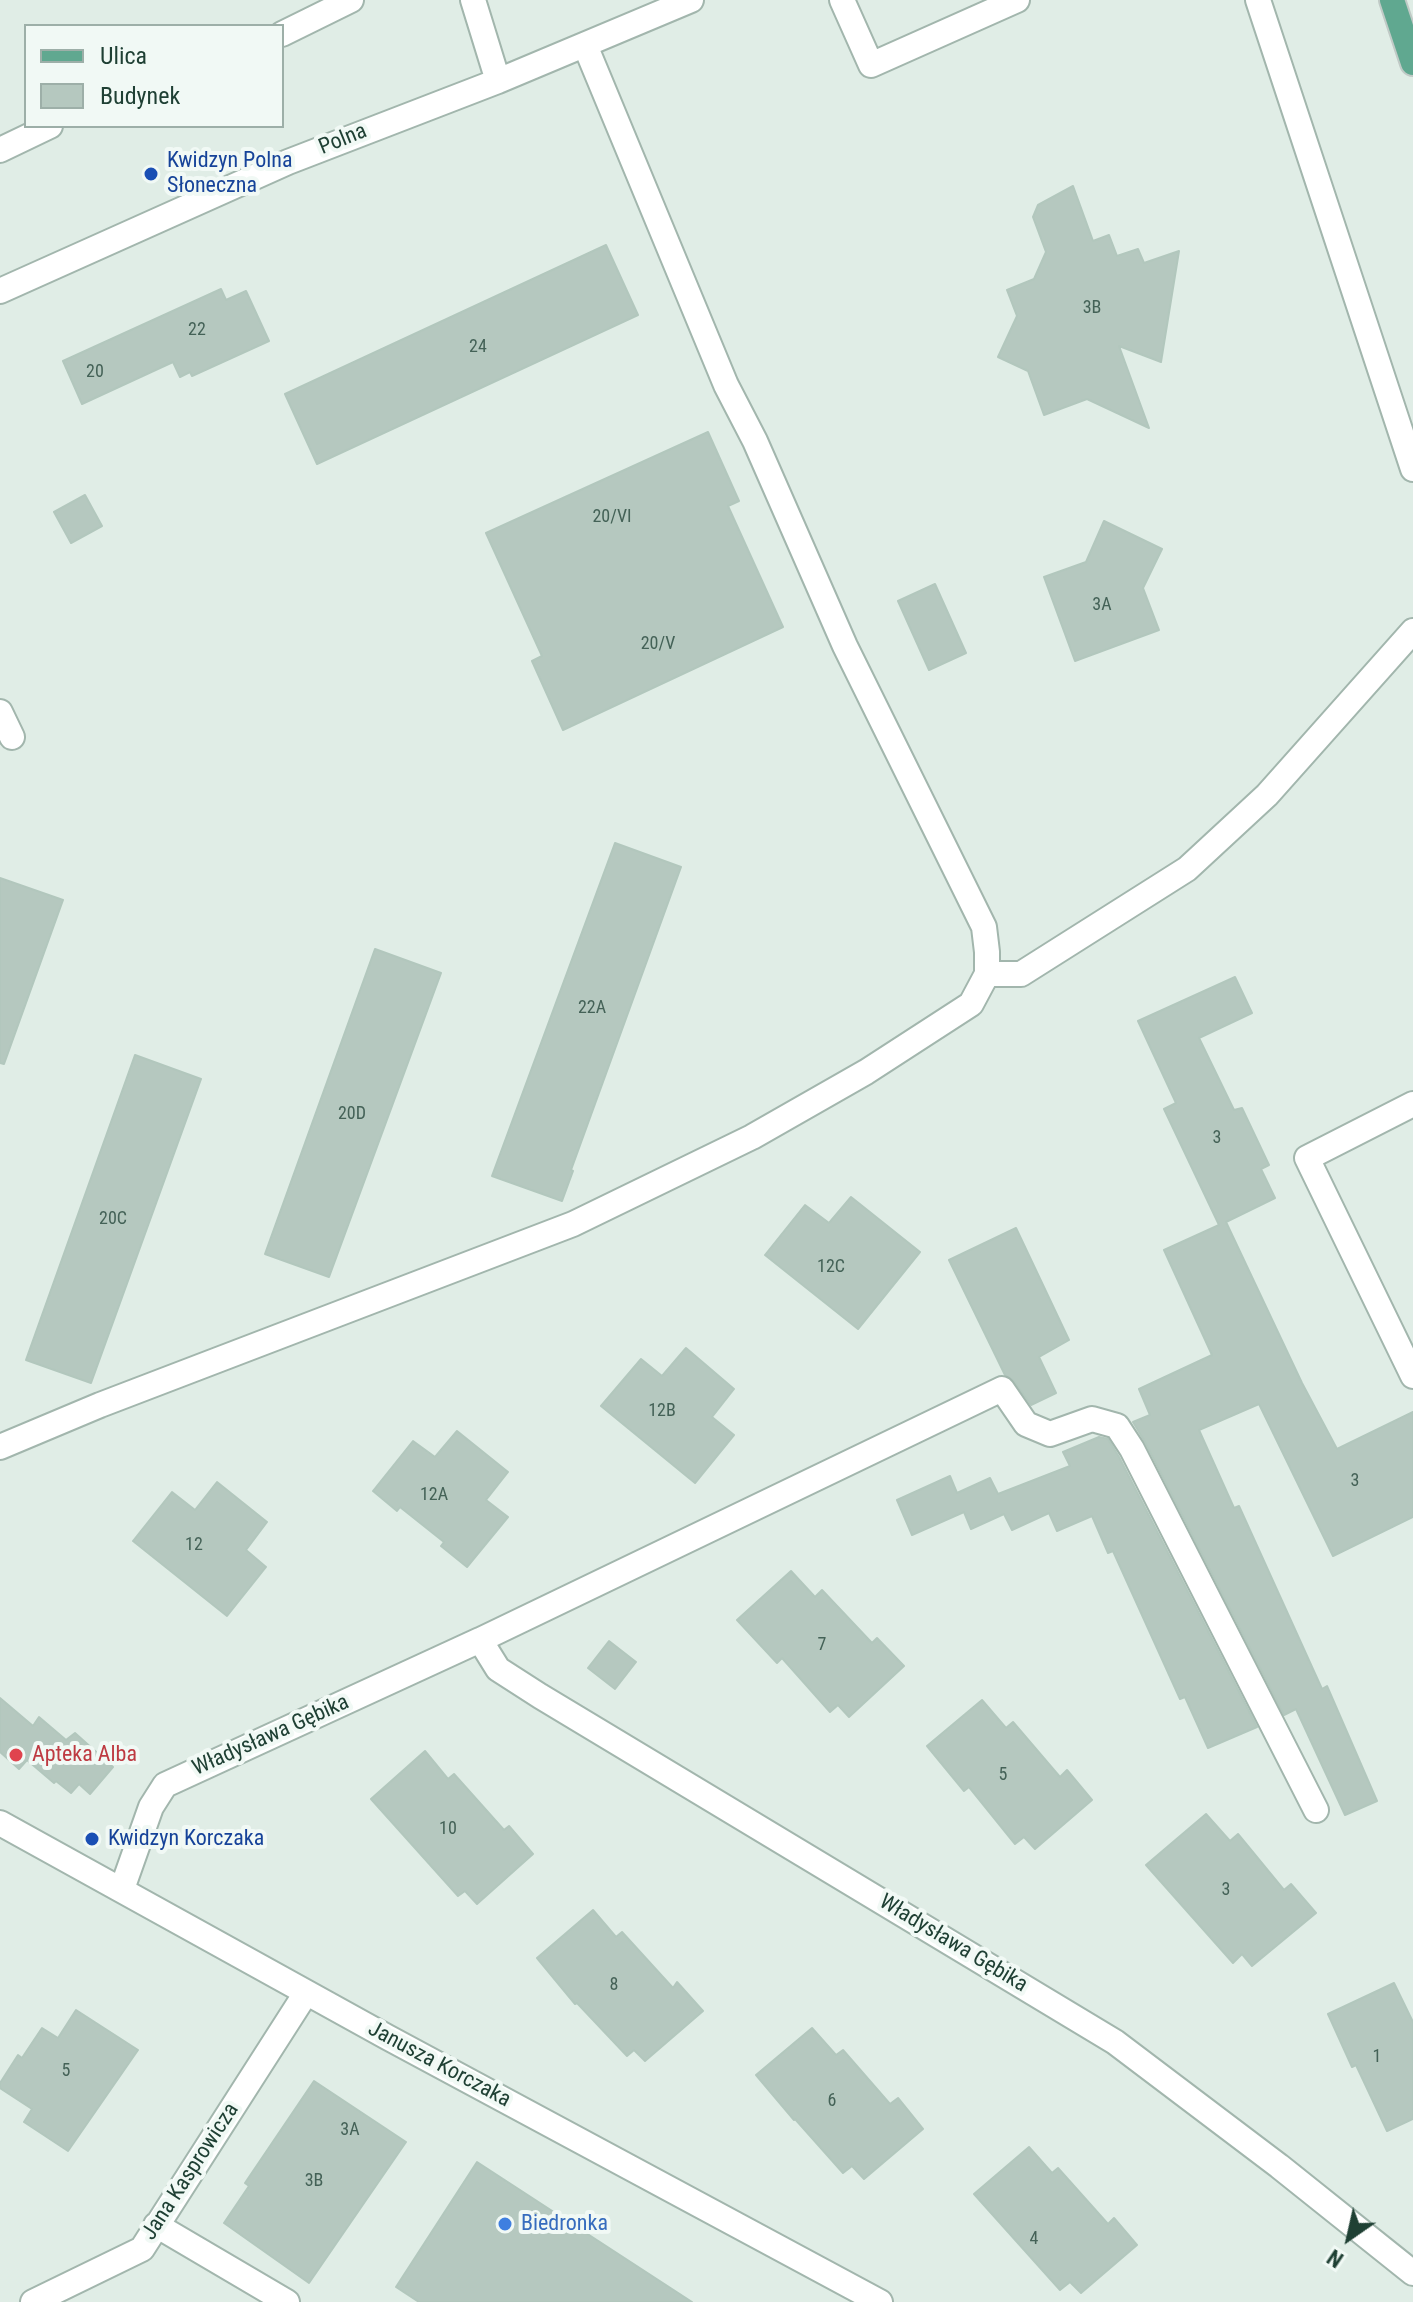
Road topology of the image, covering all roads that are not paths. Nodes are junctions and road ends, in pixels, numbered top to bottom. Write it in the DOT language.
graph roads {
  1 [pos="351,0"];
  2 [pos="473,0"];
  3 [pos="691,0"];
  4 [pos="842,0"];
  5 [pos="1017,0"];
  6 [pos="1258,0"];
  7 [pos="1392,0"];
  8 [pos="284,33"];
  9 [pos="585,45"];
  10 [pos="1413,63"];
  11 [pos="498,81"];
  12 [pos="46,128"];
  13 [pos="0,150"];
  14 [pos="0,291"];
  15 [pos="1413,469"];
  16 [pos="1413,631"];
  17 [pos="0,712"];
  18 [pos="12,737"];
  19 [pos="987,974"];
  20 [pos="1413,1104"];
  21 [pos="1413,1376"];
  22 [pos="0,1447"];
  23 [pos="480,1640"];
  24 [pos="1316,1810"];
  25 [pos="0,1823"];
  26 [pos="122,1889"];
  27 [pos="306,1993"];
  28 [pos="156,2225"];
  29 [pos="1413,2273"];
  30 [pos="33,2302"];
  31 [pos="287,2302"];
  32 [pos="880,2302"];
  1 -- 8 [label="street"];
  2 -- 11 [label="street"];
  3 -- 9 [label="street, Polna"];
  4 -- 5 [label="street"];
  6 -- 15 [label="street"];
  7 -- 10 [label="main road"];
  9 -- 11 [label="street, Polna"];
  9 -- 19 [label="street"];
  11 -- 14 [label="street, Polna"];
  12 -- 13 [label="street"];
  16 -- 19 [label="street"];
  17 -- 18 [label="street"];
  19 -- 22 [label="street"];
  20 -- 21 [label="street"];
  23 -- 24 [label="street, Władysława Gębika"];
  23 -- 26 [label="street, Władysława Gębika"];
  23 -- 29 [label="street, Władysława Gębika"];
  25 -- 26 [label="street, Janusza Korczaka"];
  26 -- 27 [label="street, Janusza Korczaka"];
  27 -- 28 [label="street, Jana Kasprowicza"];
  27 -- 32 [label="street, Janusza Korczaka"];
  28 -- 30 [label="street, Jana Kasprowicza"];
  28 -- 31 [label="street"];
}
